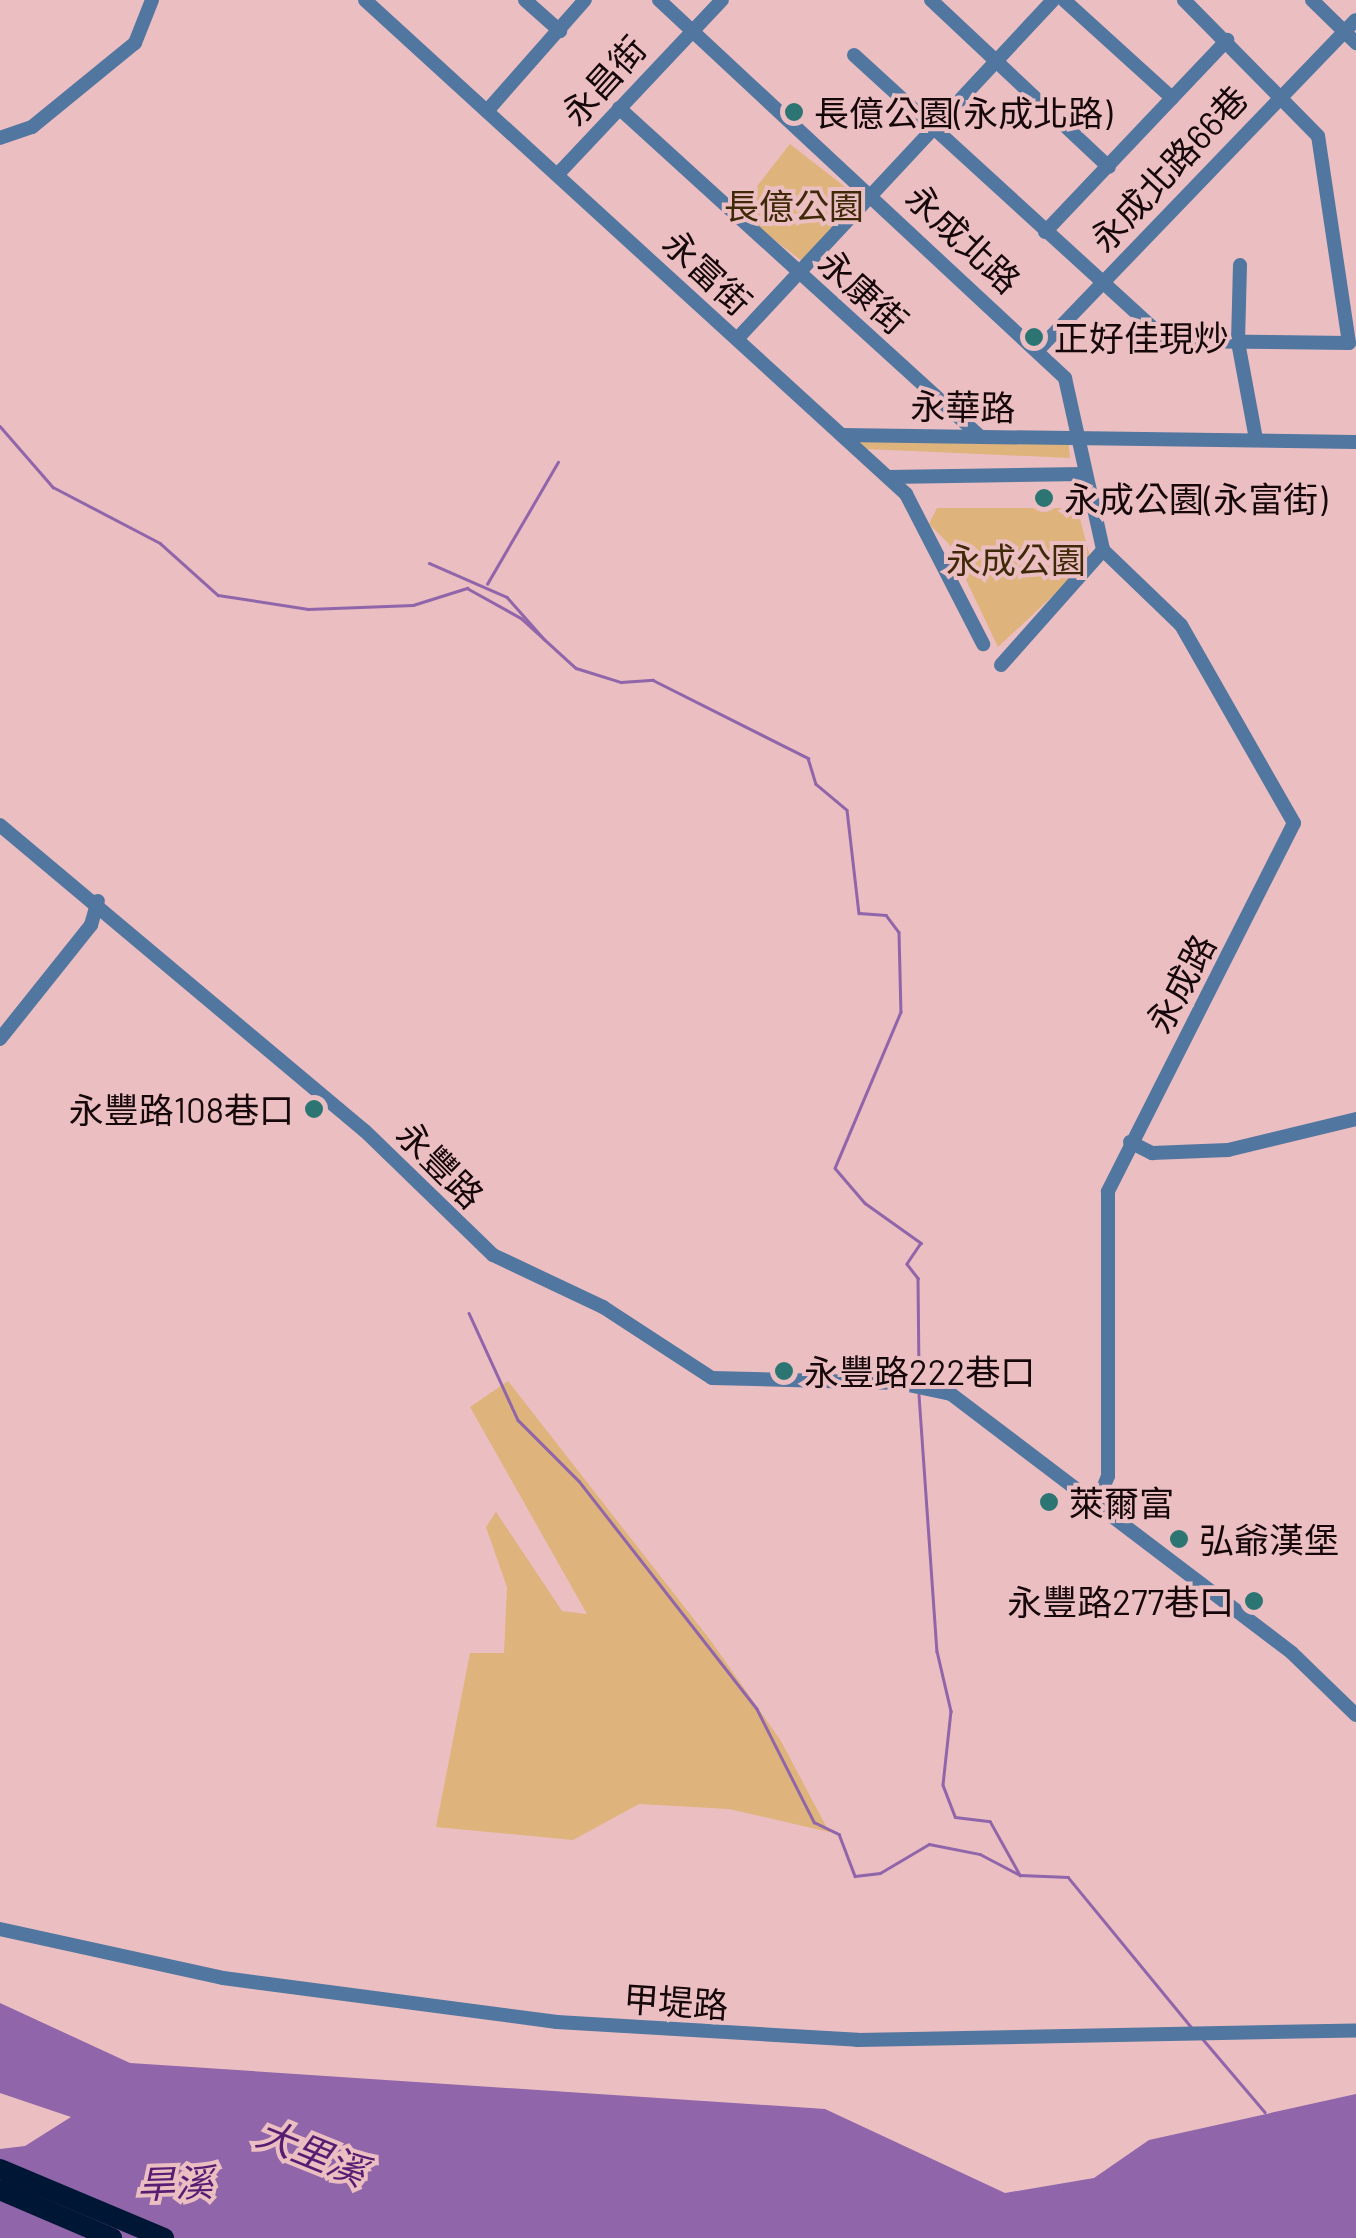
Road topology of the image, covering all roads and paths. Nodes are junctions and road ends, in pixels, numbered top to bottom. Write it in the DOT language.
graph roads {
  1 [pos="365,0"];
  2 [pos="525,0"];
  3 [pos="586,0"];
  4 [pos="660,0"];
  5 [pos="722,0"];
  6 [pos="932,0"];
  7 [pos="1054,0"];
  8 [pos="1064,0"];
  9 [pos="1184,0"];
  10 [pos="1312,0"];
  11 [pos="152,4"];
  12 [pos="1356,20"];
  13 [pos="560,31"];
  14 [pos="696,33"];
  15 [pos="1350,39"];
  16 [pos="1227,40"];
  17 [pos="854,55"];
  18 [pos="997,62"];
  19 [pos="1282,91"];
  20 [pos="1172,98"];
  21 [pos="619,108"];
  22 [pos="486,111"];
  23 [pos="933,130"];
  24 [pos="0,138"];
  25 [pos="1109,166"];
  26 [pos="558,174"];
  27 [pos="874,196"];
  28 [pos="1045,232"];
  29 [pos="1240,265"];
  30 [pos="802,274"];
  31 [pos="1100,284"];
  32 [pos="736,340"];
  33 [pos="1238,342"];
  34 [pos="1040,348"];
  35 [pos="842,435"];
  36 [pos="1083,436"];
  37 [pos="980,437"];
  38 [pos="1256,438"];
  39 [pos="1356,442"];
  40 [pos="1084,474"];
  41 [pos="888,477"];
  42 [pos="1103,550"];
  43 [pos="984,644"];
  44 [pos="1001,665"];
  45 [pos="0,825"];
  46 [pos="98,901"];
  47 [pos="0,1039"];
  48 [pos="1356,1119"];
  49 [pos="1130,1142"];
  50 [pos="1097,1503"];
  51 [pos="1356,1714"];
  52 [pos="0,1929"];
  53 [pos="1356,2030"];
  54 [pos="0,2169"];
  55 [pos="0,2190"];
  56 [pos="112,2238"];
  57 [pos="164,2238"];
  1 -- 22 [label="street, 永富街"];
  2 -- 13 [label="street"];
  3 -- 13 [label="street"];
  4 -- 14 [label="street, 永成北路"];
  5 -- 14 [label="street, 永昌街"];
  6 -- 18 [label="street"];
  7 -- 18 [label="street"];
  8 -- 20 [label="street"];
  9 -- 16 [label="street"];
  10 -- 15 [label="street"];
  11 -- 24 [label="street"];
  12 -- 15 [label="street, 永成北路66巷"];
  13 -- 22 [label="street"];
  14 -- 21 [label="street, 永昌街"];
  14 -- 27 [label="street, 永成北路"];
  15 -- 19 [label="street, 永成北路66巷"];
  16 -- 19 [label="street"];
  16 -- 20 [label="street"];
  17 -- 23 [label="street"];
  18 -- 23 [label="street"];
  18 -- 25 [label="street"];
  19 -- 31 [label="street, 永成北路66巷"];
  19 -- 33 [label="street"];
  20 -- 25 [label="street"];
  21 -- 26 [label="street, 永昌街"];
  21 -- 30 [label="street, 永康街"];
  22 -- 26 [label="street, 永富街"];
  23 -- 27 [label="street"];
  23 -- 28 [label="street"];
  25 -- 28 [label="street"];
  26 -- 32 [label="street, 永富街"];
  27 -- 30 [label="street"];
  27 -- 34 [label="street, 永成北路"];
  28 -- 31 [label="street"];
  29 -- 33 [label="street"];
  30 -- 32 [label="street"];
  30 -- 37 [label="street, 永康街"];
  31 -- 33 [label="street"];
  31 -- 34 [label="street, 永成北路66巷"];
  32 -- 35 [label="street, 永富街"];
  33 -- 38 [label="street"];
  34 -- 36 [label="street, 永成北路"];
  35 -- 37 [label="street, 永華路"];
  35 -- 41 [label="street, 永富街"];
  36 -- 37 [label="street, 永華路"];
  36 -- 38 [label="street"];
  36 -- 40 [label="street"];
  38 -- 39 [label="street"];
  40 -- 41 [label="street"];
  40 -- 42 [label="street"];
  41 -- 43 [label="street, 永富街"];
  42 -- 44 [label="street"];
  42 -- 49 [label="street, 永成路"];
  45 -- 46 [label="street, 永豐路"];
  46 -- 47 [label="street"];
  46 -- 50 [label="street, 永豐路"];
  48 -- 49 [label="street"];
  49 -- 50 [label="street, 永成路"];
  50 -- 51 [label="street, 永豐路"];
  52 -- 53 [label="street, 甲堤路"];
  54 -- 57 [label="highway"];
  55 -- 56 [label="highway"];
}
